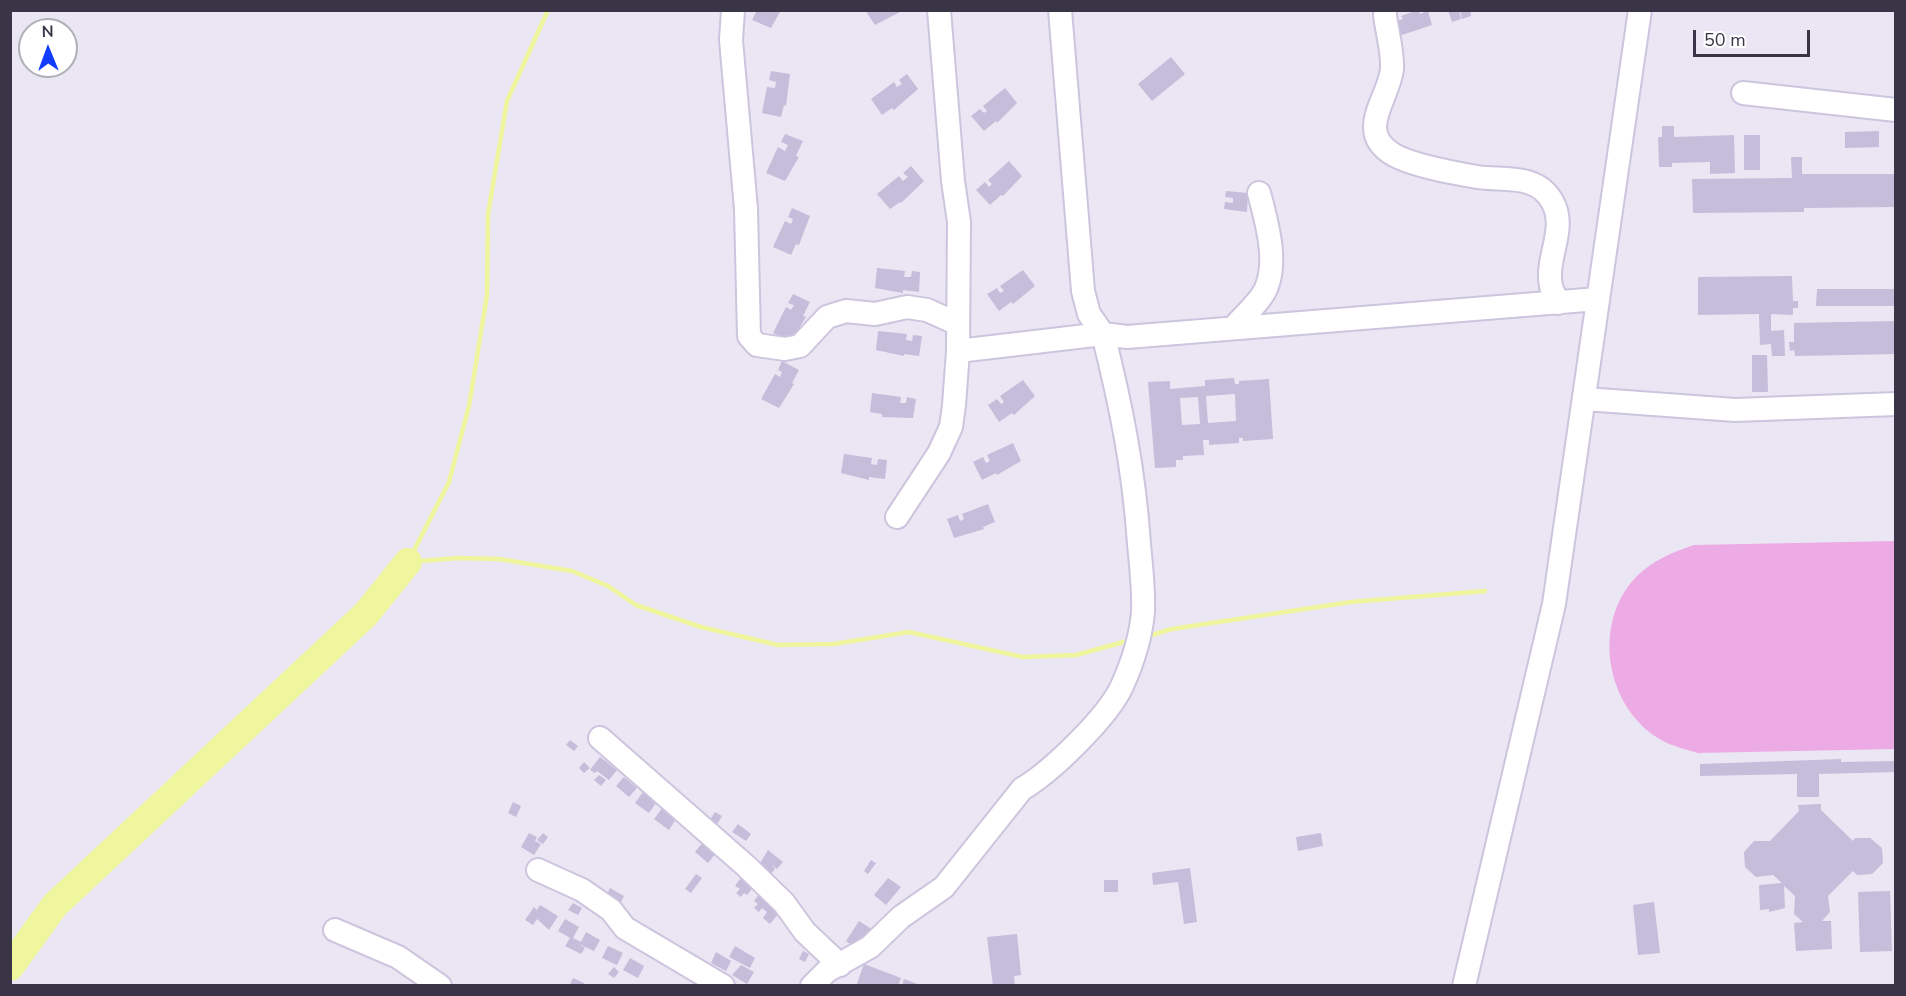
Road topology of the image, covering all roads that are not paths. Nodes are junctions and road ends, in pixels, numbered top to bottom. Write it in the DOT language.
graph roads {
  1 [pos="733,10"];
  2 [pos="939,10"];
  3 [pos="1060,10"];
  4 [pos="1640,10"];
  5 [pos="1385,15"];
  6 [pos="1743,93"];
  7 [pos="1896,110"];
  8 [pos="1258,193"];
  9 [pos="1598,299"];
  10 [pos="1558,303"];
  11 [pos="958,324"];
  12 [pos="1233,328"];
  13 [pos="1103,334"];
  14 [pos="958,351"];
  15 [pos="1585,399"];
  16 [pos="1896,404"];
  17 [pos="897,518"];
  18 [pos="600,738"];
  19 [pos="538,870"];
  20 [pos="335,930"];
  21 [pos="840,965"];
  22 [pos="440,986"];
  23 [pos="723,986"];
  24 [pos="812,986"];
  25 [pos="1464,986"];
  1 -- 11 [label="street"];
  2 -- 11 [label="street"];
  3 -- 13 [label="street"];
  4 -- 9 [label="street"];
  5 -- 10 [label="street"];
  6 -- 7 [label="street"];
  8 -- 12 [label="street"];
  9 -- 10 [label="street"];
  9 -- 15 [label="street"];
  10 -- 12 [label="street"];
  11 -- 14 [label="street"];
  12 -- 13 [label="street"];
  13 -- 14 [label="street"];
  13 -- 21 [label="street"];
  14 -- 17 [label="street"];
  15 -- 16 [label="street"];
  15 -- 25 [label="street"];
  18 -- 21 [label="street"];
  19 -- 23 [label="street"];
  20 -- 22 [label="street"];
  21 -- 24 [label="street"];
}
